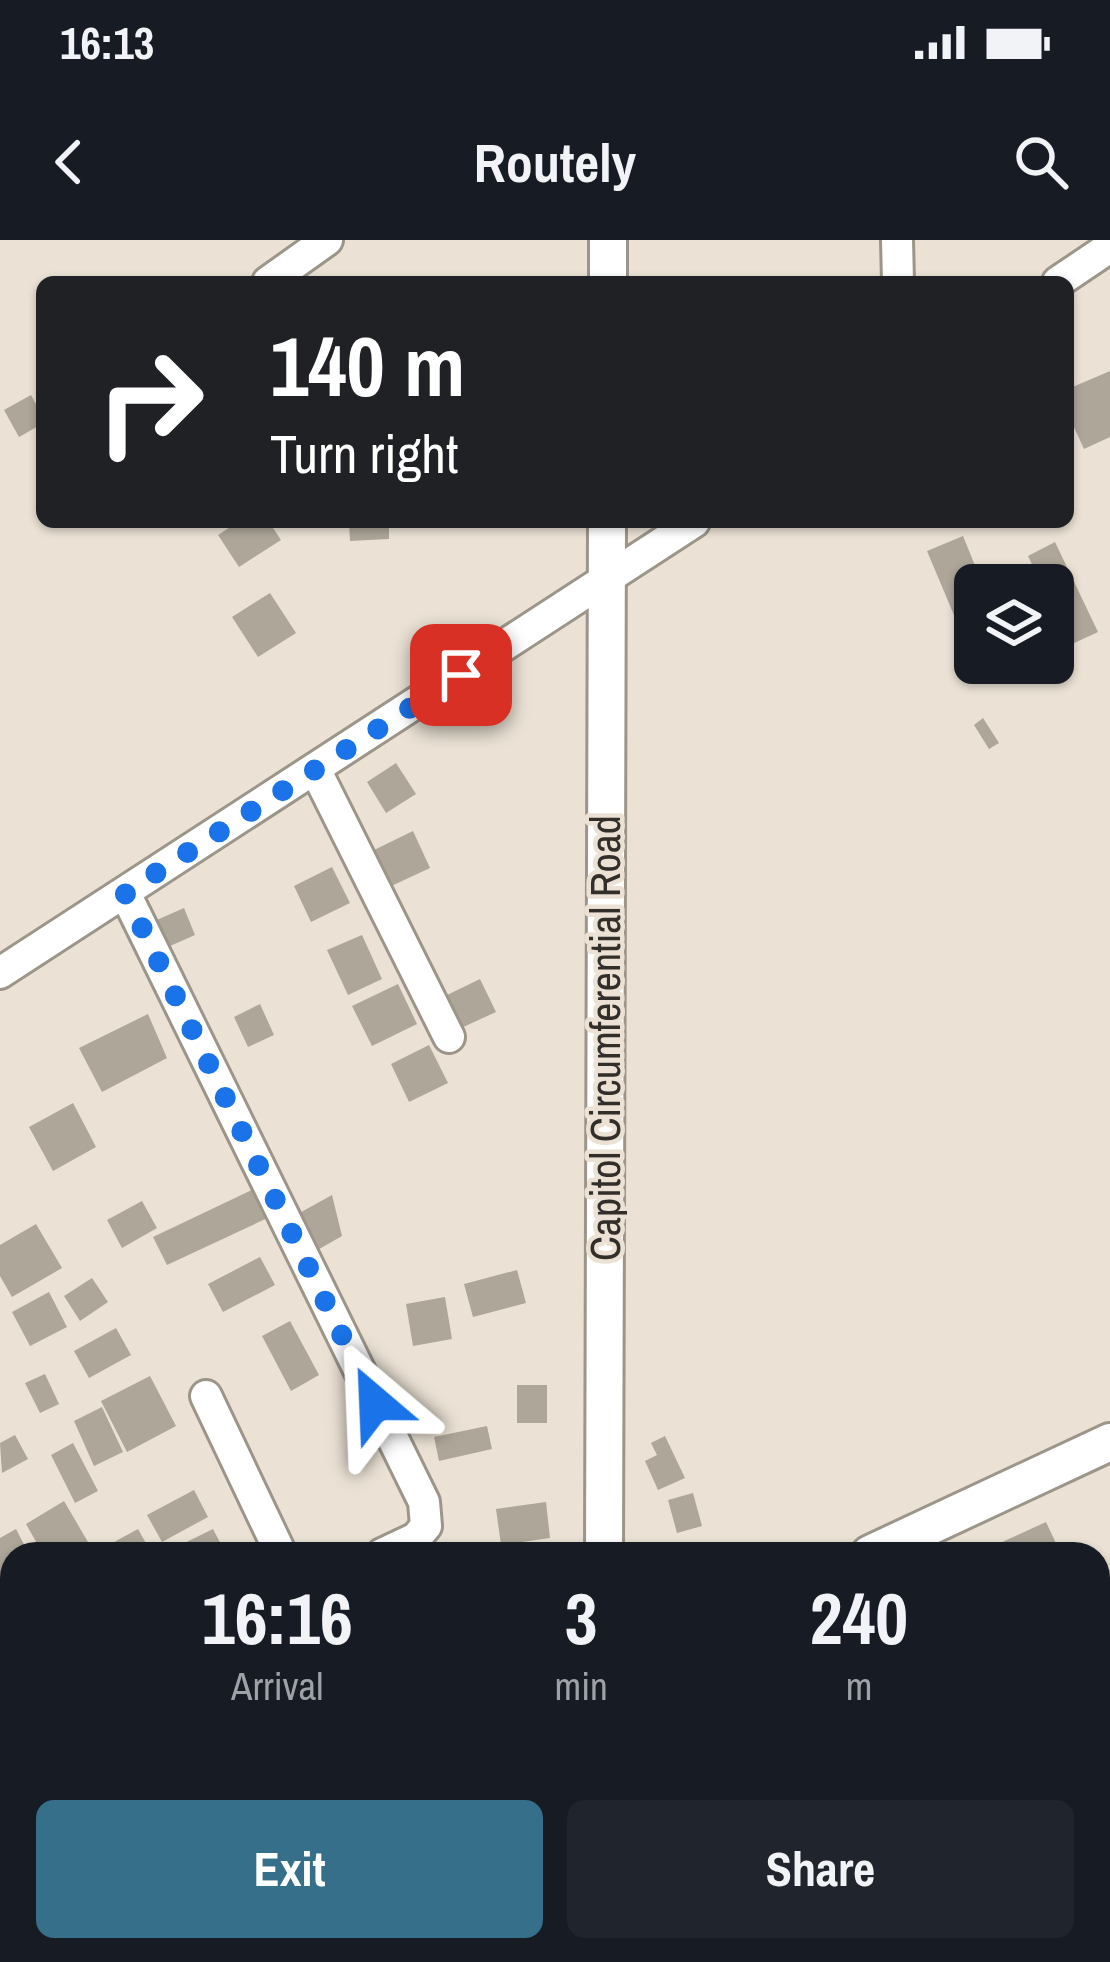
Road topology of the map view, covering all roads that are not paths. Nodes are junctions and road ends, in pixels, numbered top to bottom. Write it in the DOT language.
graph roads {
  1 [pos="327,240"];
  2 [pos="608,240"];
  3 [pos="897,240"];
  4 [pos="1110,247"];
  5 [pos="276,276"];
  6 [pos="608,276"];
  7 [pos="898,276"];
  8 [pos="1067,276"];
  9 [pos="607,528"];
  10 [pos="685,528"];
  11 [pos="607,580"];
  12 [pos="316,771"];
  13 [pos="125,893"];
  14 [pos="0,973"];
  15 [pos="449,1036"];
  16 [pos="206,1396"];
  17 [pos="1110,1442"];
  18 [pos="274,1542"];
  19 [pos="408,1542"];
  20 [pos="604,1542"];
  21 [pos="896,1542"];
  1 -- 5 [label="street"];
  2 -- 6 [label="main road"];
  3 -- 7 [label="street"];
  4 -- 8 [label="street"];
  9 -- 11 [label="main road, Capitol Circumferential Road"];
  10 -- 11 [label="street"];
  11 -- 12 [label="street"];
  11 -- 20 [label="main road, Capitol Circumferential Road"];
  12 -- 13 [label="street"];
  12 -- 15 [label="street"];
  13 -- 14 [label="street"];
  13 -- 19 [label="street"];
  16 -- 18 [label="street"];
  17 -- 21 [label="main road"];
}
